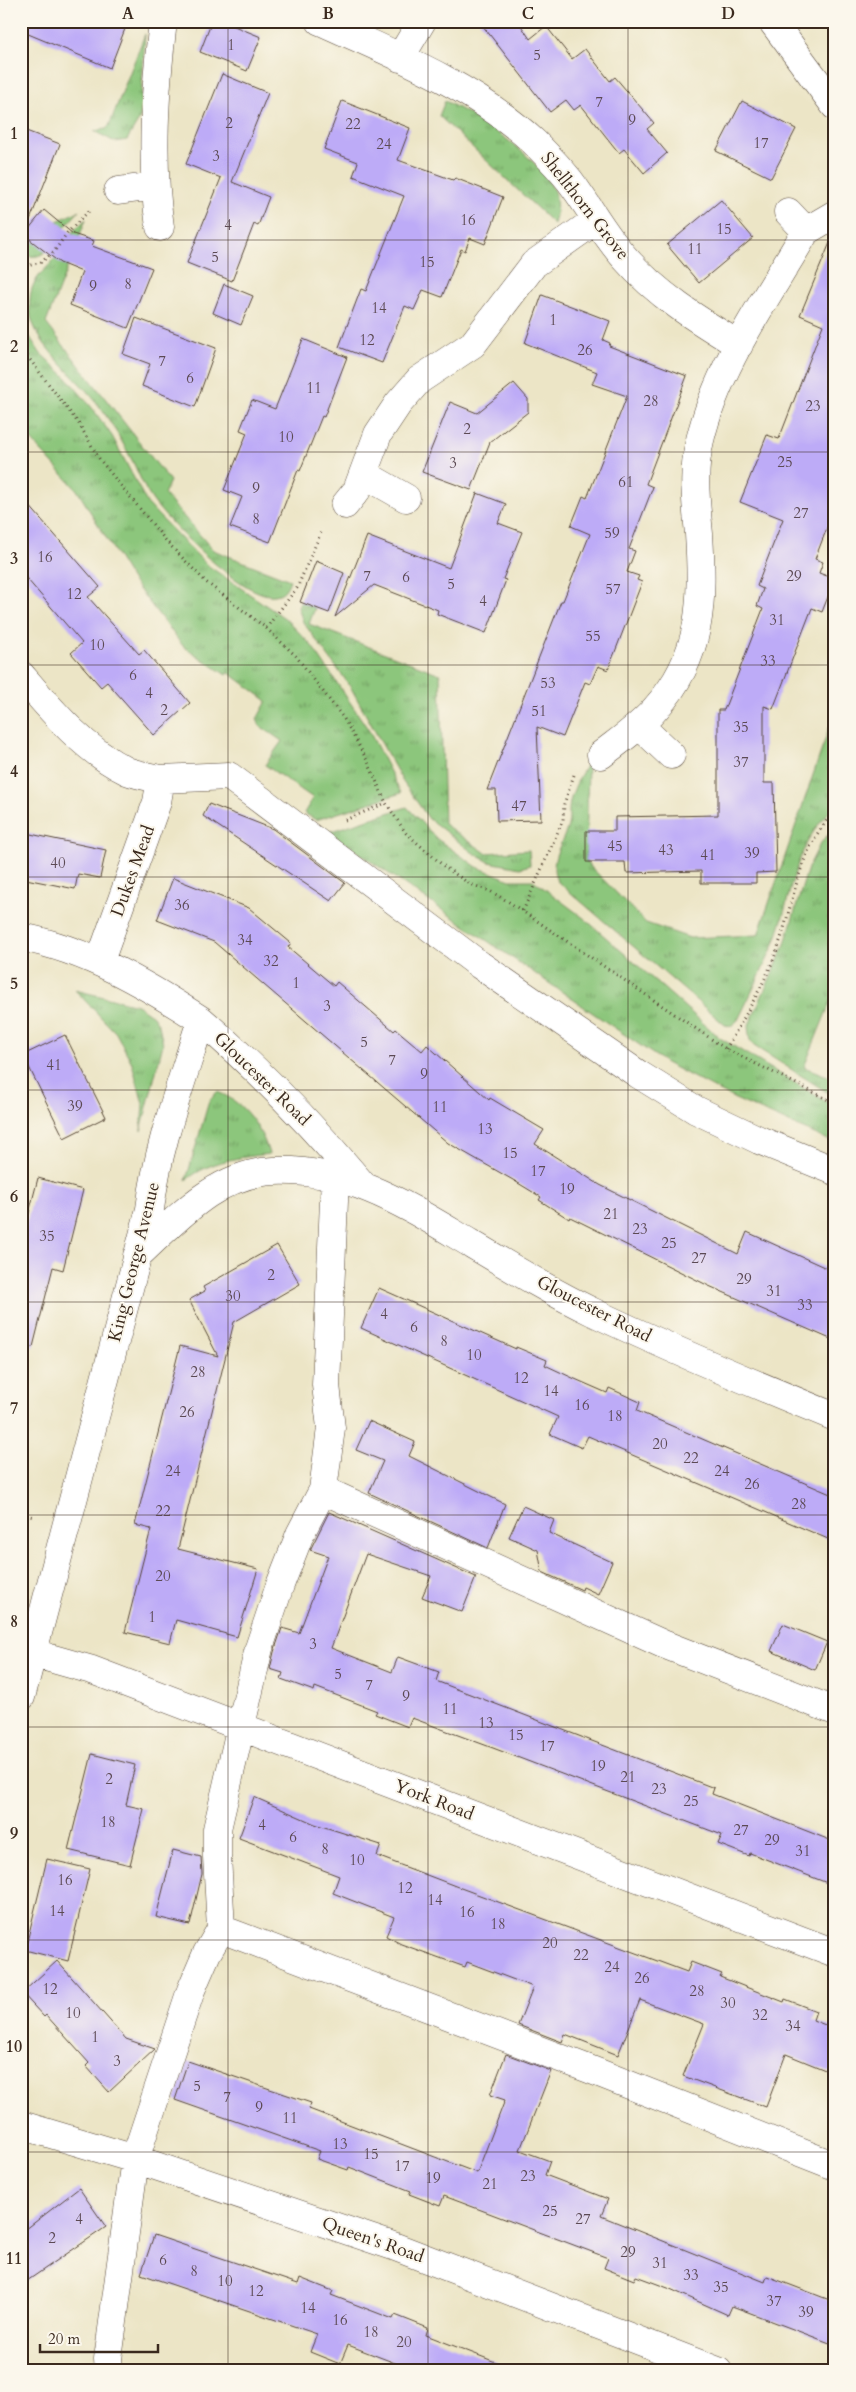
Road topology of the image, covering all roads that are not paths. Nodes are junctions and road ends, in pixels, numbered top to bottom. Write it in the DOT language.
graph roads {
  1 [pos="163,21"];
  2 [pos="320,21"];
  3 [pos="422,21"];
  4 [pos="784,26"];
  5 [pos="400,58"];
  6 [pos="835,106"];
  7 [pos="154,186"];
  8 [pos="118,191"];
  9 [pos="835,214"];
  10 [pos="596,220"];
  11 [pos="160,227"];
  12 [pos="739,345"];
  13 [pos="364,474"];
  14 [pos="406,498"];
  15 [pos="345,505"];
  16 [pos="21,675"];
  17 [pos="639,725"];
  18 [pos="601,755"];
  19 [pos="671,755"];
  20 [pos="161,780"];
  21 [pos="21,937"];
  22 [pos="100,961"];
  23 [pos="201,1020"];
  24 [pos="835,1171"];
  25 [pos="335,1178"];
  26 [pos="361,1184"];
  27 [pos="137,1256"];
  28 [pos="835,1417"];
  29 [pos="324,1490"];
  30 [pos="32,1652"];
  31 [pos="21,1697"];
  32 [pos="835,1711"];
  33 [pos="241,1727"];
  34 [pos="222,1929"];
  35 [pos="835,1953"];
  36 [pos="21,2125"];
  37 [pos="135,2159"];
  38 [pos="835,2166"];
  39 [pos="109,2371"];
  40 [pos="718,2371"];
  1 -- 7 [label="street"];
  2 -- 5 [label="street, Shellthorn Grove"];
  3 -- 5 [label="street"];
  4 -- 6 [label="street"];
  5 -- 10 [label="street, Shellthorn Grove"];
  7 -- 8 [label="street"];
  7 -- 11 [label="street"];
  9 -- 12 [label="street"];
  10 -- 12 [label="street, Shellthorn Grove"];
  10 -- 13 [label="street"];
  12 -- 17 [label="street"];
  13 -- 14 [label="street"];
  13 -- 15 [label="street"];
  16 -- 20 [label="street"];
  17 -- 18 [label="street"];
  17 -- 19 [label="street"];
  20 -- 22 [label="street, Dukes Mead"];
  20 -- 24 [label="street"];
  21 -- 22 [label="street"];
  22 -- 23 [label="street"];
  23 -- 26 [label="street, Gloucester Road"];
  23 -- 27 [label="street, King George Avenue"];
  25 -- 26 [label="street, Gloucester Road"];
  25 -- 27 [label="street, Gloucester Road"];
  25 -- 29 [label="street"];
  26 -- 28 [label="street, Gloucester Road"];
  27 -- 30 [label="street, King George Avenue"];
  29 -- 32 [label="street"];
  29 -- 33 [label="street"];
  30 -- 31 [label="street, King George Avenue"];
  30 -- 33 [label="street, York Road"];
  33 -- 34 [label="street"];
  33 -- 35 [label="street, York Road"];
  34 -- 37 [label="street"];
  34 -- 38 [label="street"];
  36 -- 37 [label="street, Queen's Road"];
  37 -- 39 [label="street"];
  37 -- 40 [label="street, Queen's Road"];
}
